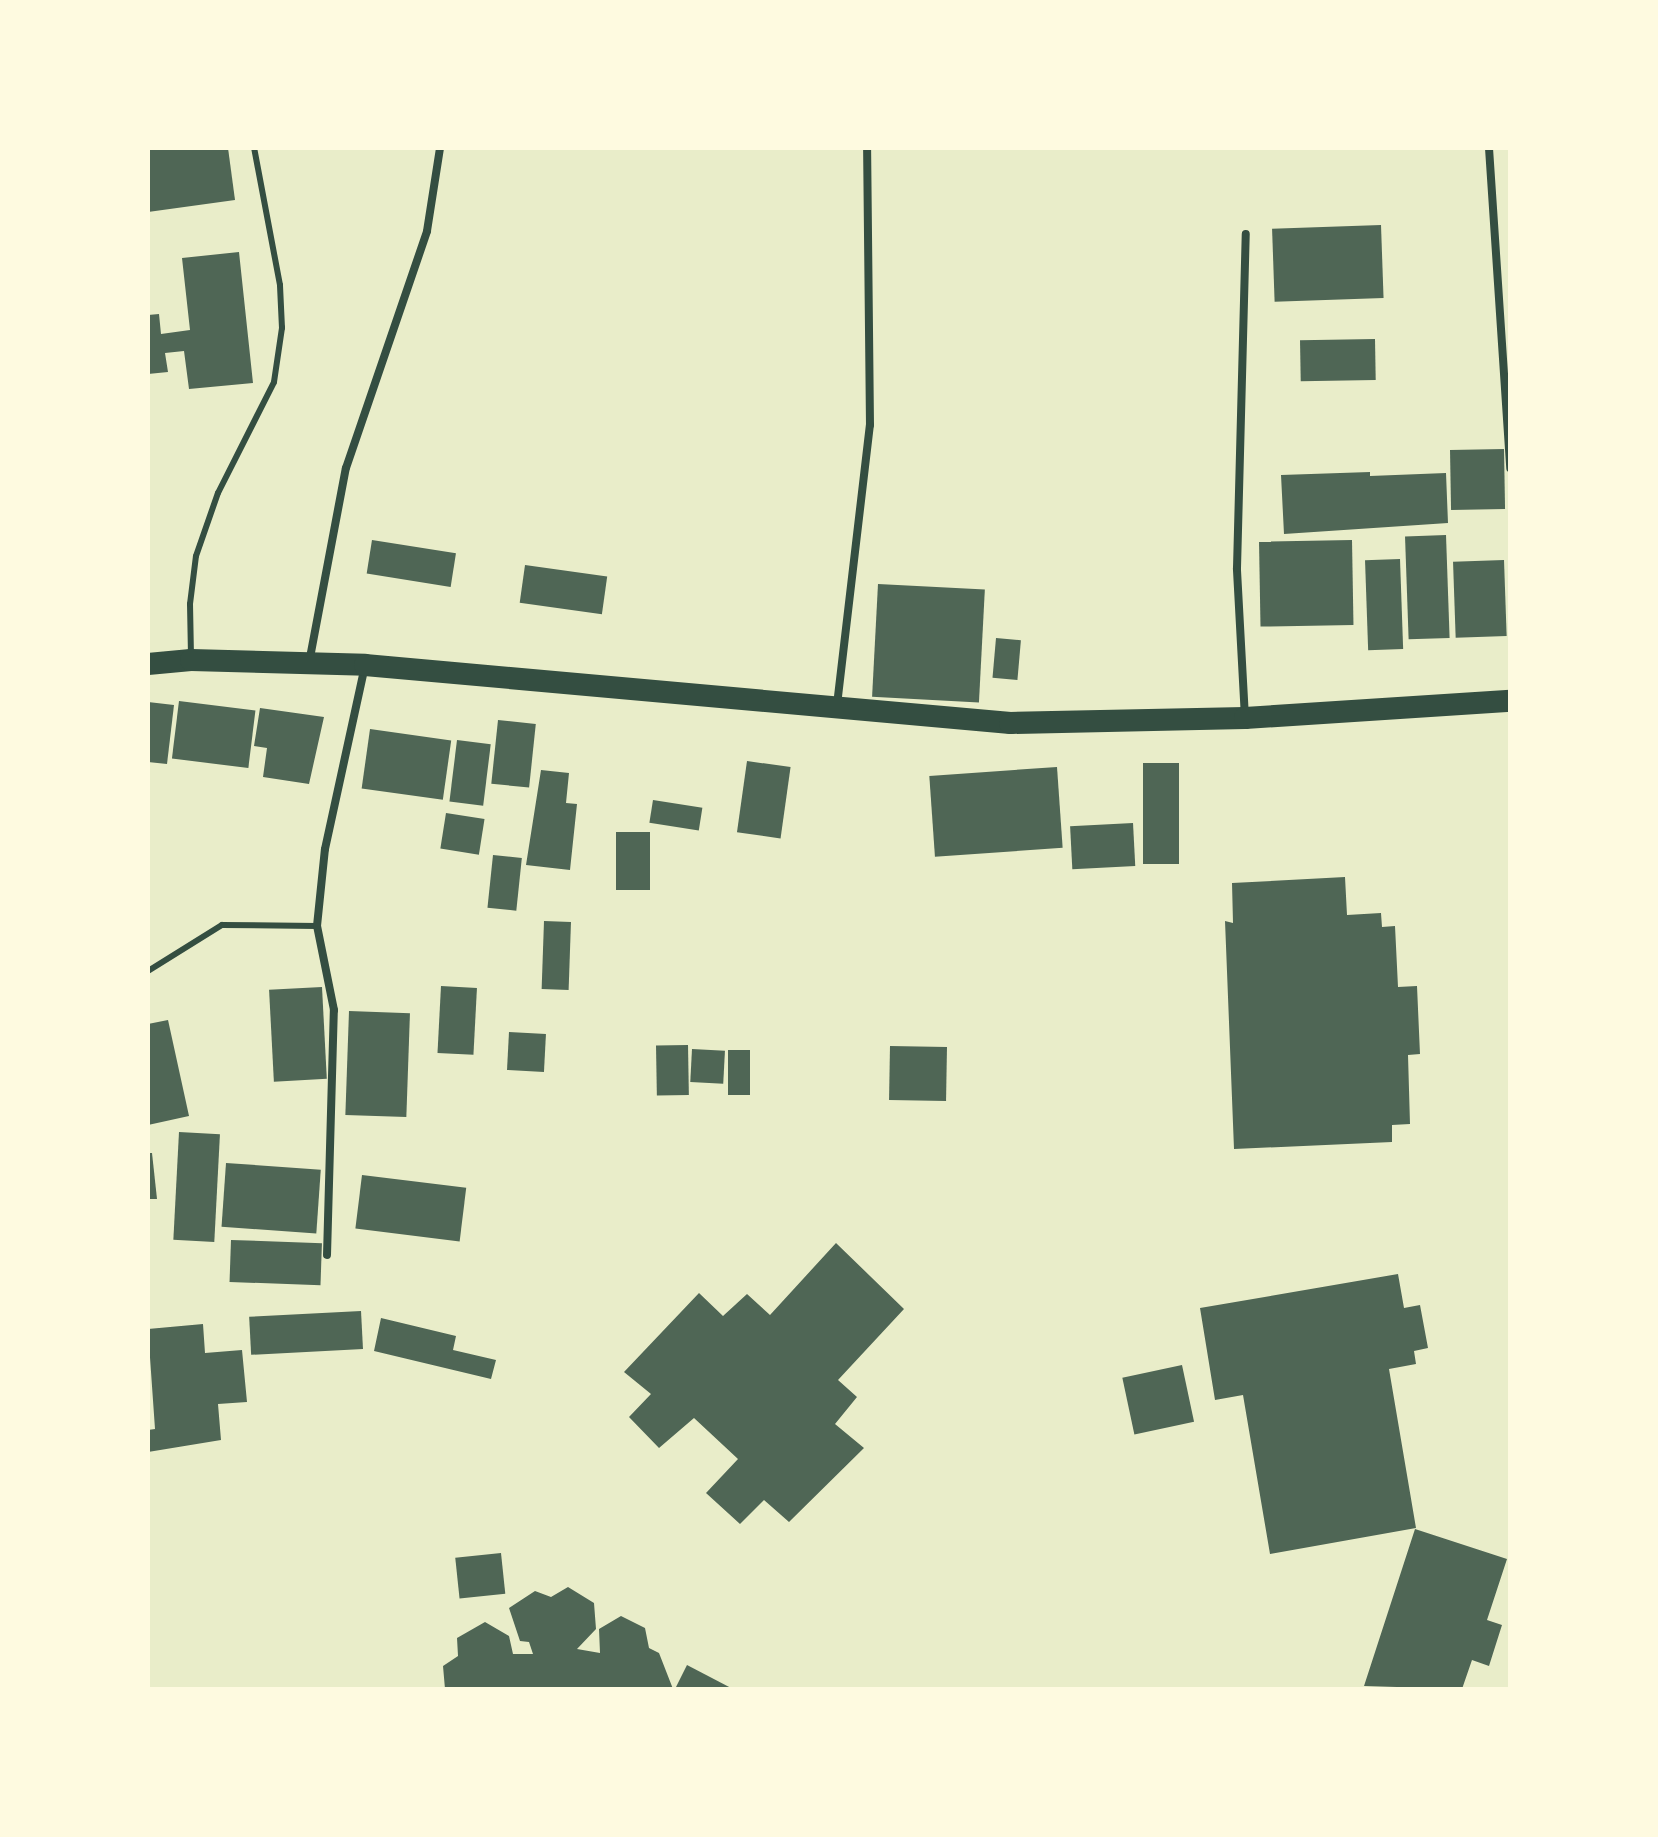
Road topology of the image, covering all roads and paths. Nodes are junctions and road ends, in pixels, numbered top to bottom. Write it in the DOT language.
graph roads {
  1 [pos="254,148"];
  2 [pos="440,148"];
  3 [pos="867,148"];
  4 [pos="1489,148"];
  5 [pos="1246,234"];
  6 [pos="1510,468"];
  7 [pos="191,660"];
  8 [pos="148,664"];
  9 [pos="309,664"];
  10 [pos="365,665"];
  11 [pos="1510,701"];
  12 [pos="837,709"];
  13 [pos="1245,718"];
  14 [pos="317,926"];
  15 [pos="148,971"];
  16 [pos="327,1255"];
  1 -- 7 [label="lane"];
  2 -- 9 [label="street"];
  3 -- 12 [label="street"];
  4 -- 6 [label="street"];
  5 -- 13 [label="street"];
  7 -- 8 [label="highway"];
  7 -- 9 [label="highway"];
  9 -- 10 [label="highway"];
  10 -- 12 [label="highway"];
  10 -- 14 [label="street"];
  11 -- 13 [label="highway"];
  12 -- 13 [label="highway"];
  14 -- 15 [label="lane"];
  14 -- 16 [label="street"];
}
